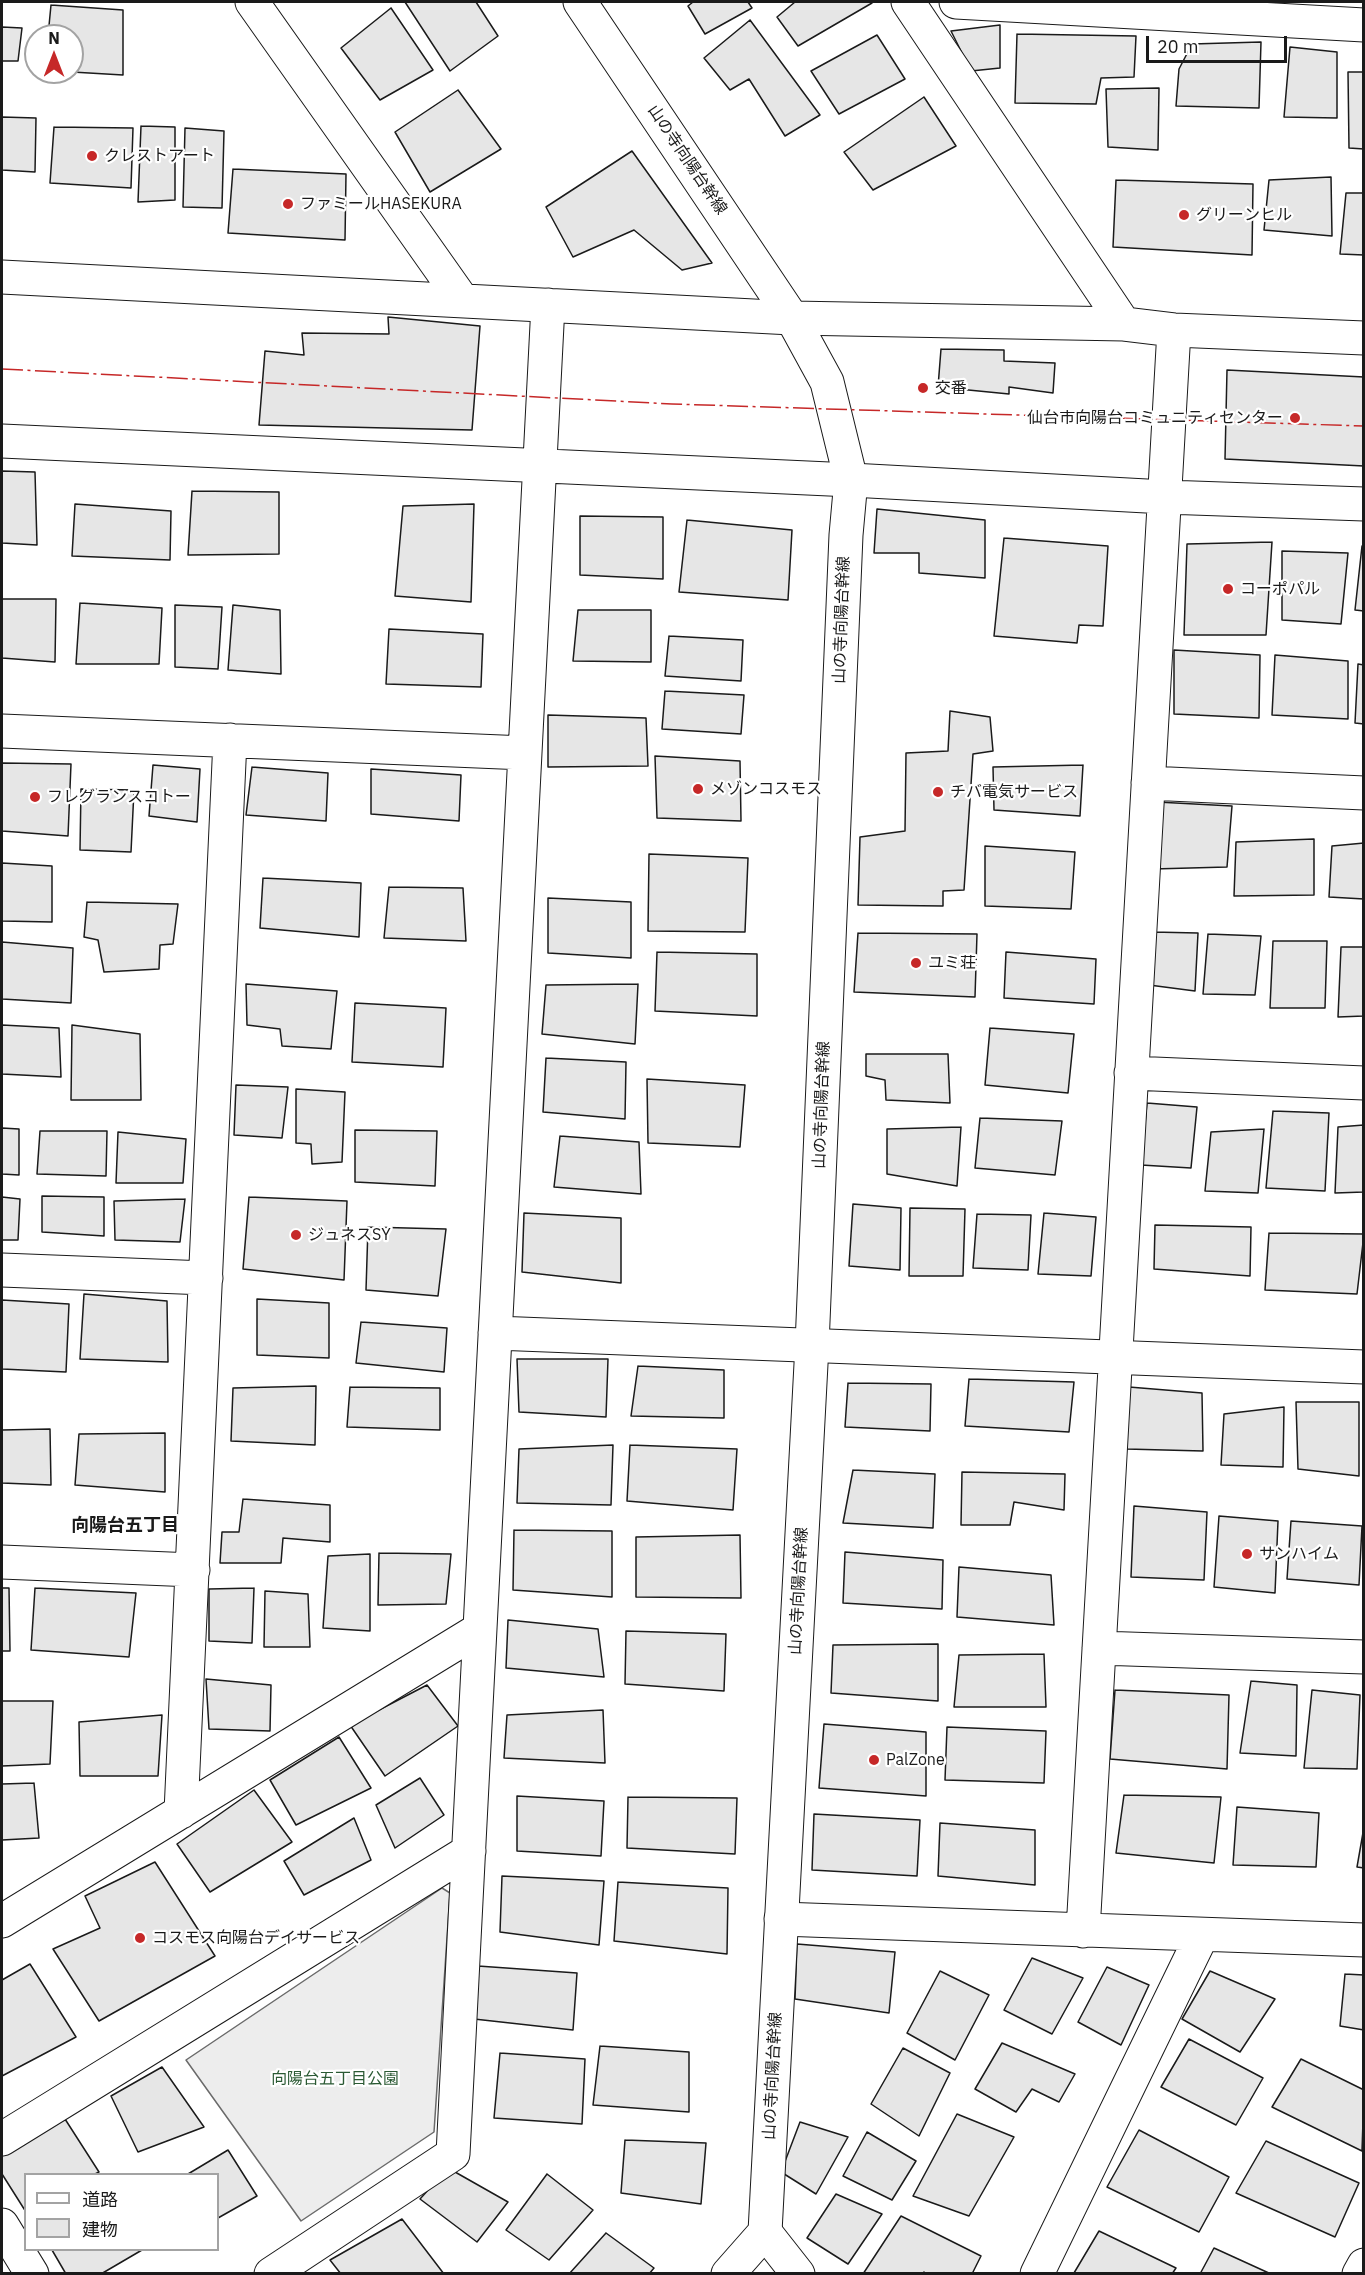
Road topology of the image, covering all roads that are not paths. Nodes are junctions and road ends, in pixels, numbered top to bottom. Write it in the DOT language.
graph roads {
  1 [pos="252,2"];
  2 [pos="580,2"];
  3 [pos="908,2"];
  4 [pos="956,2"];
  5 [pos="1280,11"];
  6 [pos="1364,25"];
  7 [pos="2,277"];
  8 [pos="463,301"];
  9 [pos="548,304"];
  10 [pos="792,318"];
  11 [pos="1124,324"];
  12 [pos="1174,330"];
  13 [pos="1364,338"];
  14 [pos="2,441"];
  15 [pos="540,466"];
  16 [pos="851,480"];
  17 [pos="1165,497"];
  18 [pos="1364,504"];
  19 [pos="2,730"];
  20 [pos="230,740"];
  21 [pos="525,753"];
  22 [pos="1148,783"];
  23 [pos="1364,793"];
  24 [pos="1131,1073"];
  25 [pos="1364,1083"];
  26 [pos="2,1270"];
  27 [pos="206,1278"];
  28 [pos="495,1333"];
  29 [pos="812,1345"];
  30 [pos="1115,1357"];
  31 [pos="1364,1367"];
  32 [pos="2,1562"];
  33 [pos="193,1570"];
  34 [pos="480,1629"];
  35 [pos="1099,1648"];
  36 [pos="1364,1657"];
  37 [pos="182,1812"];
  38 [pos="469,1851"];
  39 [pos="781,1919"];
  40 [pos="2,1921"];
  41 [pos="1083,1931"];
  42 [pos="1202,1935"];
  43 [pos="1364,1940"];
  44 [pos="2,2139"];
  45 [pos="2,2225"];
  46 [pos="765,2232"];
  47 [pos="1364,2265"];
  48 [pos="32,2274"];
  49 [pos="271,2274"];
  50 [pos="728,2274"];
  51 [pos="798,2274"];
  52 [pos="1037,2274"];
  53 [pos="1359,2274"];
  1 -- 8 [label="street"];
  2 -- 10 [label="street, 山の寺向陽台幹線"];
  3 -- 11 [label="street"];
  4 -- 5 [label="street"];
  5 -- 6 [label="street"];
  7 -- 8 [label="street"];
  8 -- 9 [label="street"];
  9 -- 10 [label="street"];
  9 -- 15 [label="street"];
  10 -- 11 [label="street"];
  10 -- 16 [label="street, 山の寺向陽台幹線"];
  11 -- 12 [label="street"];
  12 -- 13 [label="street"];
  12 -- 17 [label="street"];
  14 -- 15 [label="street"];
  15 -- 16 [label="street"];
  15 -- 21 [label="street"];
  16 -- 17 [label="street"];
  16 -- 29 [label="street, 山の寺向陽台幹線"];
  17 -- 18 [label="street"];
  17 -- 22 [label="street"];
  19 -- 20 [label="street"];
  20 -- 21 [label="street"];
  20 -- 27 [label="street"];
  21 -- 28 [label="street"];
  22 -- 23 [label="street"];
  22 -- 24 [label="street"];
  24 -- 25 [label="street"];
  24 -- 30 [label="street"];
  26 -- 27 [label="street"];
  27 -- 33 [label="street"];
  28 -- 29 [label="street"];
  28 -- 34 [label="street"];
  29 -- 30 [label="street"];
  29 -- 39 [label="street, 山の寺向陽台幹線"];
  30 -- 31 [label="street"];
  30 -- 35 [label="street"];
  32 -- 33 [label="street"];
  33 -- 37 [label="street"];
  34 -- 37 [label="street"];
  34 -- 38 [label="street"];
  35 -- 36 [label="street"];
  35 -- 41 [label="street"];
  37 -- 40 [label="street"];
  38 -- 44 [label="street"];
  38 -- 49 [label="street"];
  39 -- 41 [label="street"];
  39 -- 46 [label="street, 山の寺向陽台幹線"];
  41 -- 42 [label="street"];
  42 -- 43 [label="street"];
  42 -- 52 [label="street"];
  45 -- 48 [label="street"];
  46 -- 50 [label="street"];
  46 -- 51 [label="street"];
  47 -- 53 [label="street"];
}
